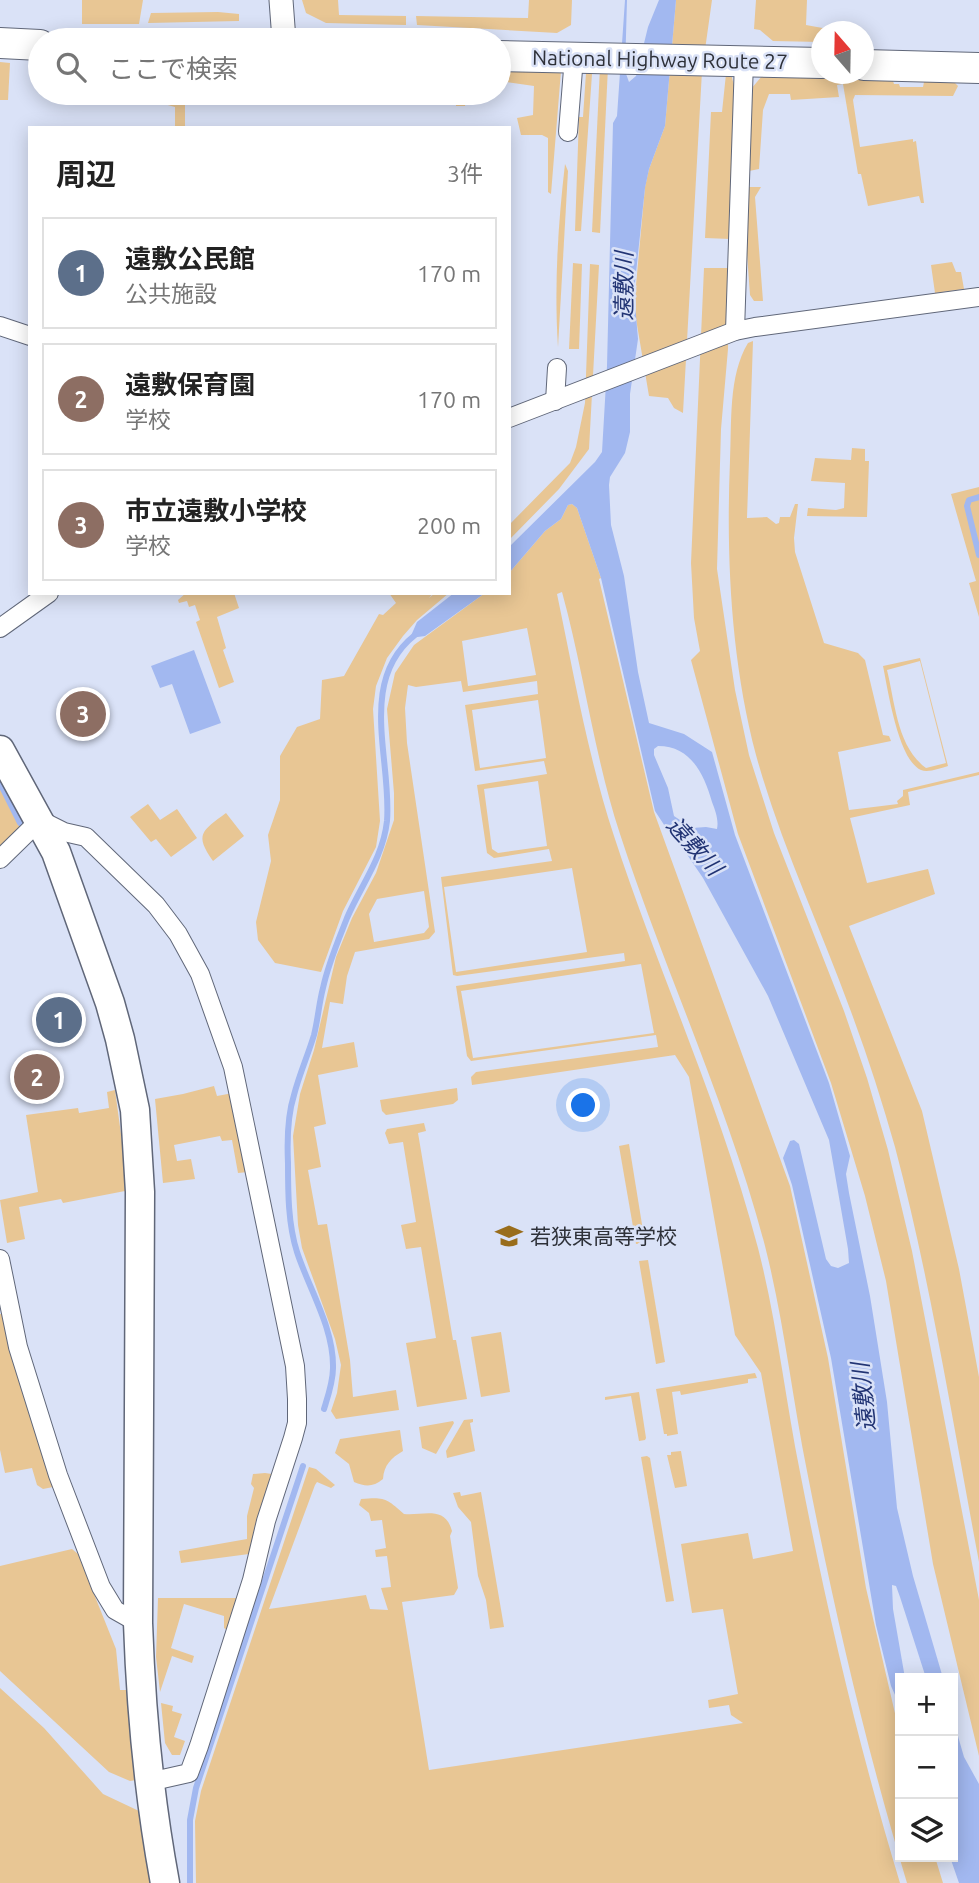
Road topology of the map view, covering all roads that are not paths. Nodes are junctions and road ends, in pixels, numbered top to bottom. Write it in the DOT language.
graph roads {
  1 [pos="281,0"];
  2 [pos="283,28"];
  3 [pos="0,43"];
  4 [pos="28,44"];
  5 [pos="511,55"];
  6 [pos="580,57"];
  7 [pos="735,61"];
  8 [pos="811,63"];
  9 [pos="874,65"];
  10 [pos="979,68"];
  11 [pos="568,132"];
  12 [pos="979,297"];
  13 [pos="0,326"];
  14 [pos="729,333"];
  15 [pos="28,335"];
  16 [pos="557,368"];
  17 [pos="562,398"];
  18 [pos="511,417"];
  19 [pos="46,595"];
  20 [pos="0,628"];
  21 [pos="0,750"];
  22 [pos="40,820"];
  23 [pos="0,859"];
  24 [pos="0,1259"];
  25 [pos="138,1623"];
  26 [pos="149,1782"];
  27 [pos="165,1883"];
  1 -- 2 [label="street"];
  3 -- 4 [label="highway"];
  5 -- 6 [label="highway, National Highway Route 27"];
  6 -- 7 [label="highway, National Highway Route 27"];
  6 -- 11 [label="street"];
  7 -- 8 [label="highway, National Highway Route 27"];
  7 -- 14 [label="street"];
  9 -- 10 [label="highway"];
  12 -- 14 [label="street"];
  13 -- 15 [label="street"];
  14 -- 17 [label="street"];
  16 -- 17 [label="street"];
  17 -- 18 [label="street"];
  19 -- 20 [label="street"];
  21 -- 22 [label="main road"];
  22 -- 23 [label="street"];
  22 -- 25 [label="main road"];
  22 -- 26 [label="street"];
  24 -- 25 [label="street"];
  25 -- 26 [label="main road"];
  26 -- 27 [label="main road"];
}
